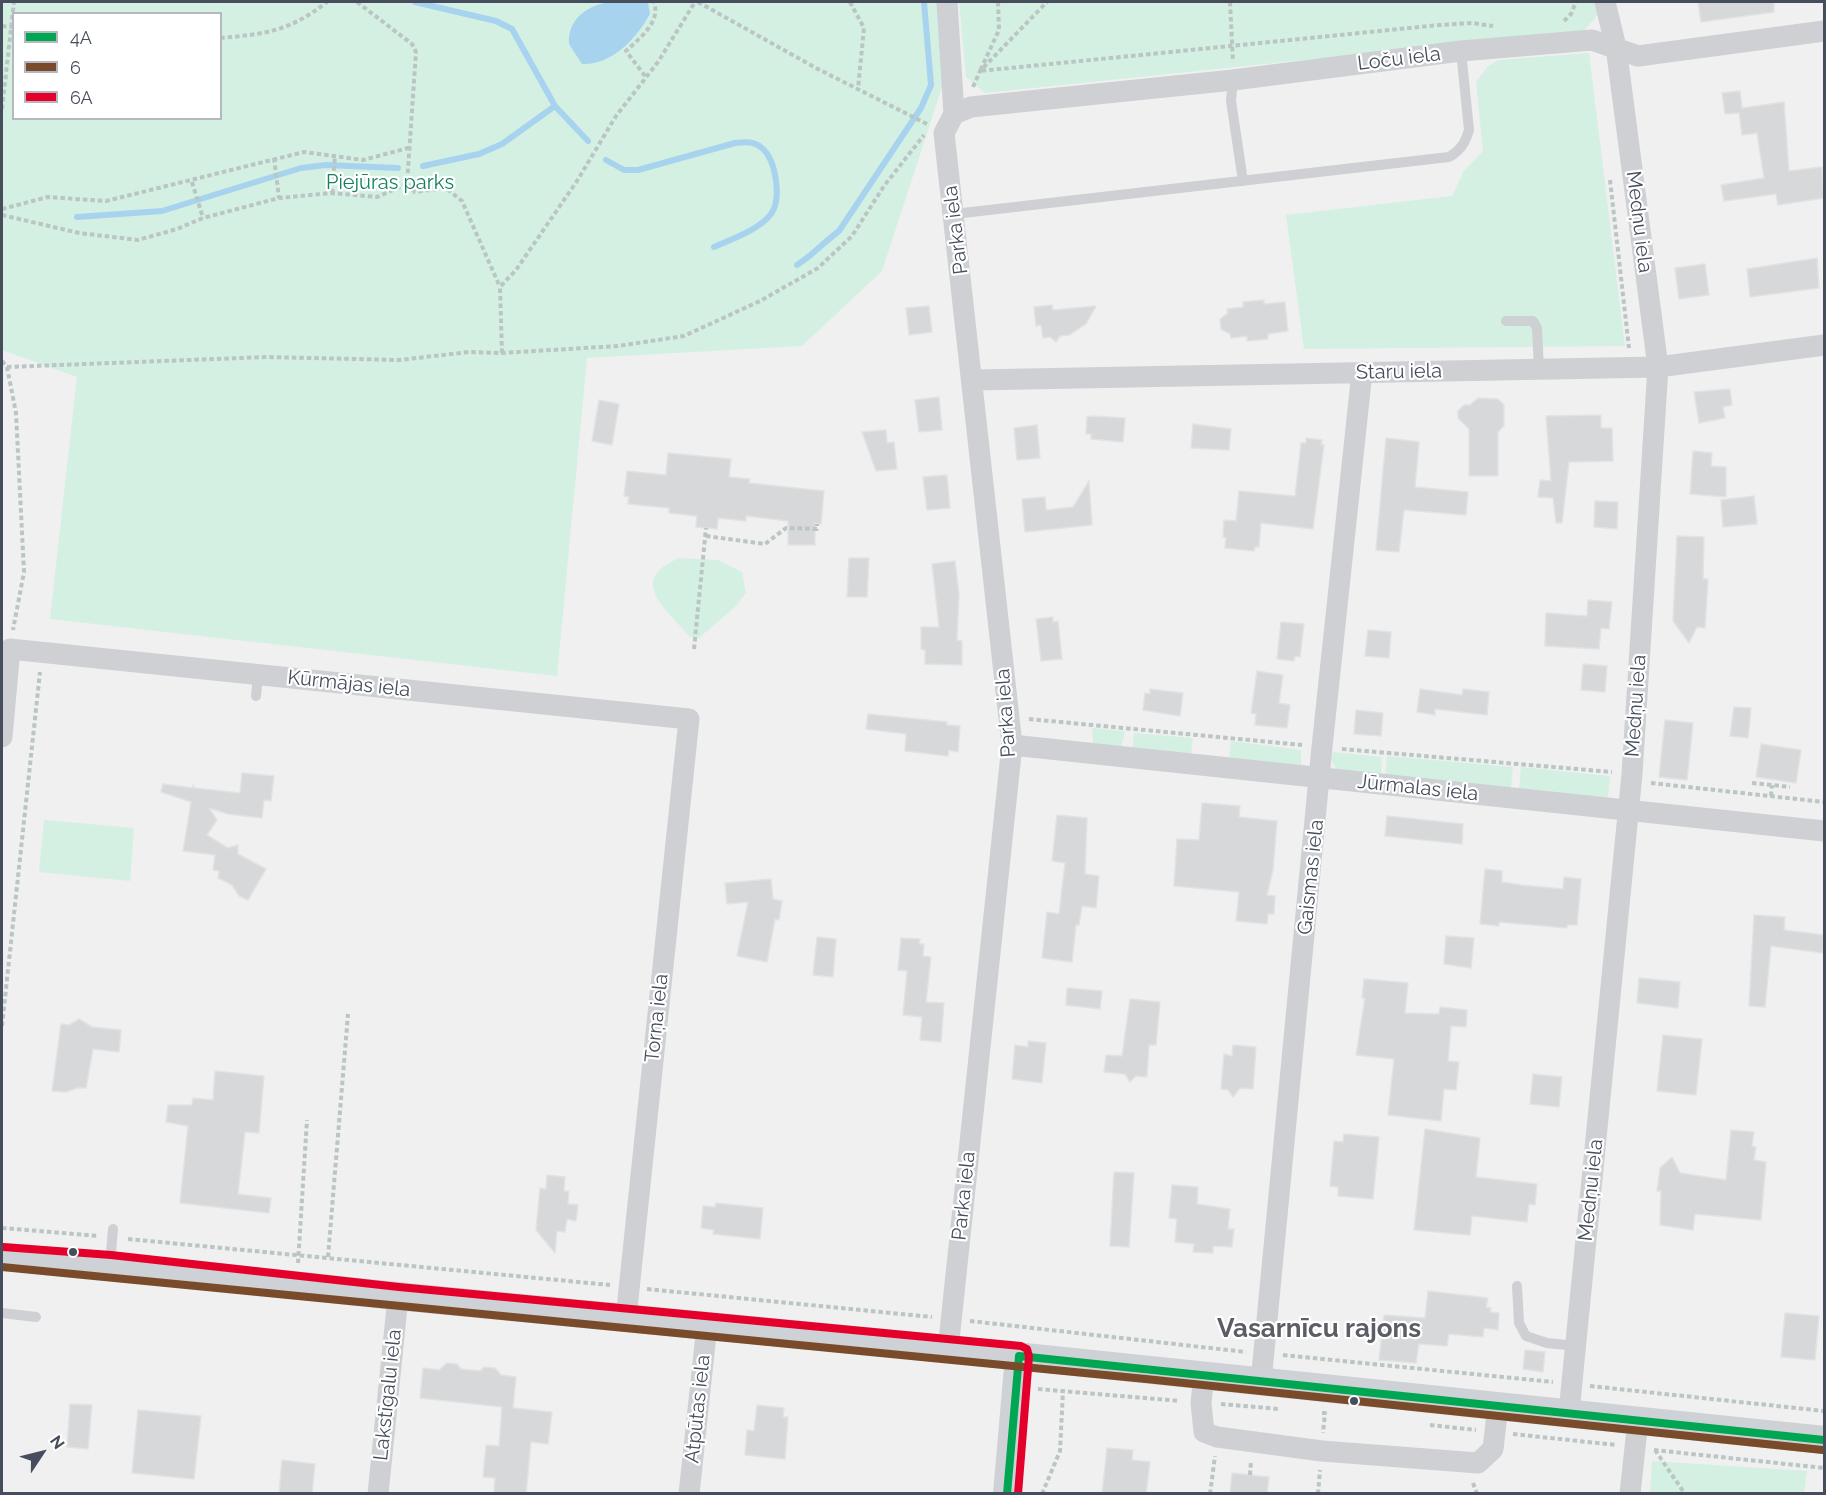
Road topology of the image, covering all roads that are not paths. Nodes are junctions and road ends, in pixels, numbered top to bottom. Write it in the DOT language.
graph roads {
  1 [pos="947,2"];
  2 [pos="1605,2"];
  3 [pos="1824,31"];
  4 [pos="1616,47"];
  5 [pos="1461,51"];
  6 [pos="1233,80"];
  7 [pos="965,105"];
  8 [pos="1243,181"];
  9 [pos="954,214"];
  10 [pos="1506,321"];
  11 [pos="1824,345"];
  12 [pos="1658,367"];
  13 [pos="1539,370"];
  14 [pos="1362,372"];
  15 [pos="973,380"];
  16 [pos="258,675"];
  17 [pos="256,696"];
  18 [pos="689,719"];
  19 [pos="2,737"];
  20 [pos="1012,745"];
  21 [pos="1320,778"];
  22 [pos="1628,810"];
  23 [pos="1824,831"];
  24 [pos="2,1257"];
  25 [pos="1517,1286"];
  26 [pos="398,1297"];
  27 [pos="2,1313"];
  28 [pos="36,1317"];
  29 [pos="626,1318"];
  30 [pos="707,1325"];
  31 [pos="1576,1346"];
  32 [pos="948,1350"];
  33 [pos="1019,1356"];
  34 [pos="1204,1375"];
  35 [pos="1261,1382"];
  36 [pos="1569,1412"];
  37 [pos="1497,1419"];
  38 [pos="1638,1420"];
  39 [pos="1824,1440"];
  40 [pos="378,1494"];
  41 [pos="689,1494"];
  42 [pos="1007,1494"];
  43 [pos="1630,1494"];
  1 -- 7 [label="street, Parka iela"];
  2 -- 4 [label="street, Medņu iela"];
  3 -- 4 [label="street, Loču iela"];
  4 -- 5 [label="street, Loču iela"];
  4 -- 12 [label="street, Medņu iela"];
  5 -- 6 [label="street, Loču iela"];
  5 -- 8 [label="lane"];
  6 -- 7 [label="street, Loču iela"];
  6 -- 8 [label="lane"];
  7 -- 9 [label="street, Parka iela"];
  8 -- 9 [label="lane"];
  9 -- 15 [label="street, Parka iela"];
  10 -- 13 [label="lane"];
  11 -- 12 [label="street, Staru iela"];
  12 -- 13 [label="street, Staru iela"];
  12 -- 22 [label="street, Medņu iela"];
  13 -- 14 [label="street, Staru iela"];
  14 -- 15 [label="street, Staru iela"];
  14 -- 21 [label="street, Gaismas iela"];
  15 -- 20 [label="street, Parka iela"];
  16 -- 17 [label="lane"];
  16 -- 18 [label="street, Kūrmājas iela"];
  16 -- 19 [label="street, Kūrmājas iela"];
  18 -- 29 [label="street, Torņa iela"];
  20 -- 21 [label="street, Jūrmalas iela"];
  20 -- 32 [label="street, Parka iela"];
  21 -- 22 [label="street, Jūrmalas iela"];
  21 -- 35 [label="street, Gaismas iela"];
  22 -- 23 [label="street, Jūrmalas iela"];
  22 -- 31 [label="street, Medņu iela"];
  24 -- 26 [label="street"];
  25 -- 31 [label="lane"];
  26 -- 29 [label="street"];
  26 -- 40 [label="street, Lakstīgalu iela"];
  27 -- 28 [label="lane"];
  29 -- 30 [label="street"];
  30 -- 32 [label="street"];
  30 -- 41 [label="street, Atpūtas iela"];
  31 -- 36 [label="street, Medņu iela"];
  32 -- 33 [label="street"];
  33 -- 34 [label="street"];
  33 -- 42 [label="street"];
  34 -- 35 [label="street"];
  34 -- 37 [label="street"];
  35 -- 37 [label="street"];
  36 -- 37 [label="street"];
  36 -- 38 [label="street"];
  38 -- 39 [label="street"];
  38 -- 43 [label="street"];
}
